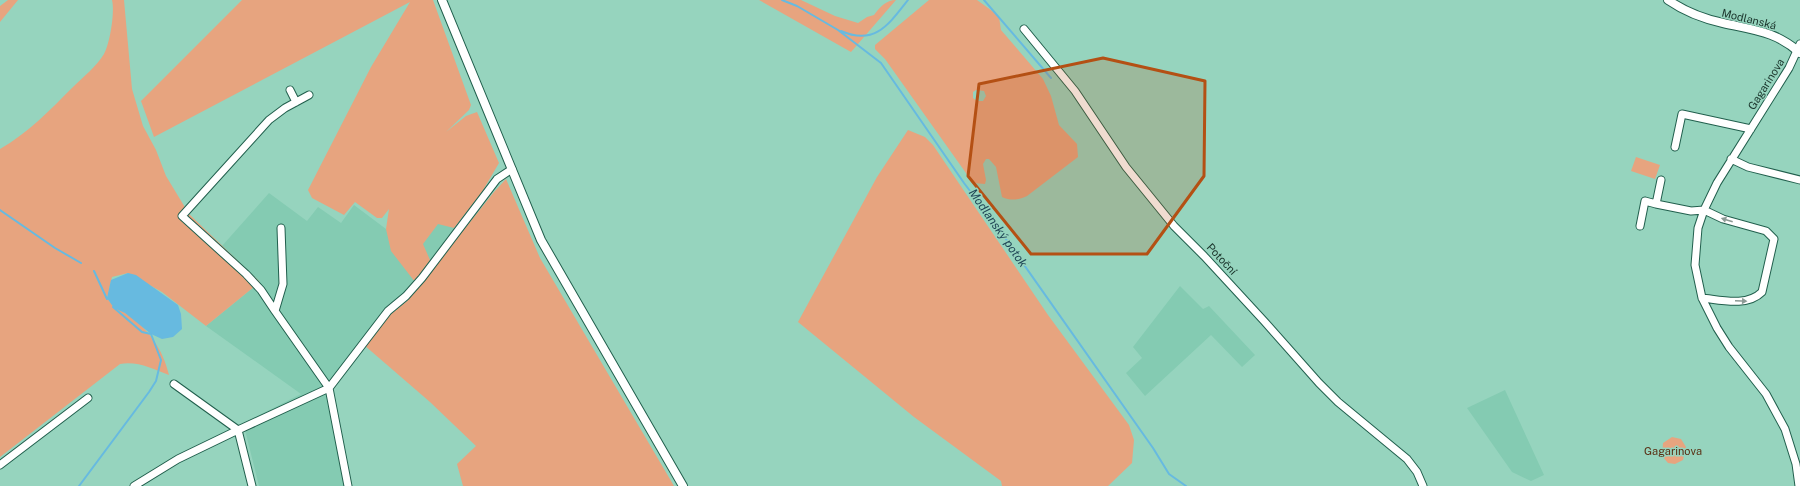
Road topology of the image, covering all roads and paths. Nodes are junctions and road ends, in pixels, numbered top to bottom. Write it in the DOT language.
graph roads {
  1 [pos="442,0"];
  2 [pos="1668,0"];
  3 [pos="1024,29"];
  4 [pos="1799,49"];
  5 [pos="290,90"];
  6 [pos="309,95"];
  7 [pos="296,102"];
  8 [pos="1751,129"];
  9 [pos="1675,148"];
  10 [pos="1731,159"];
  11 [pos="512,169"];
  12 [pos="1661,180"];
  13 [pos="1800,180"];
  14 [pos="1656,204"];
  15 [pos="1704,210"];
  16 [pos="1640,226"];
  17 [pos="281,228"];
  18 [pos="1702,298"];
  19 [pos="275,311"];
  20 [pos="174,384"];
  21 [pos="329,388"];
  22 [pos="88,398"];
  23 [pos="238,430"];
  24 [pos="0,465"];
  25 [pos="134,486"];
  26 [pos="252,486"];
  27 [pos="348,486"];
  28 [pos="683,486"];
  29 [pos="1423,486"];
  30 [pos="1798,486"];
  1 -- 11 [label="street"];
  2 -- 4 [label="street, Modlanská"];
  3 -- 29 [label="street, Potoční"];
  4 -- 8 [label="street, Gagarinova"];
  5 -- 7 [label="street"];
  6 -- 7 [label="street"];
  7 -- 19 [label="street"];
  8 -- 9 [label="street"];
  8 -- 10 [label="street, Gagarinova"];
  10 -- 13 [label="street"];
  10 -- 15 [label="street, Gagarinova"];
  11 -- 21 [label="street"];
  11 -- 28 [label="street"];
  12 -- 14 [label="street"];
  14 -- 15 [label="street"];
  14 -- 16 [label="street"];
  15 -- 18 [label="street, Gagarinova"];
  18 -- 15 [label="street, one-way"];
  17 -- 19 [label="street"];
  18 -- 30 [label="street, Gagarinova"];
  19 -- 21 [label="street"];
  20 -- 23 [label="street"];
  21 -- 23 [label="street"];
  21 -- 27 [label="street"];
  22 -- 24 [label="street"];
  23 -- 25 [label="street"];
  23 -- 26 [label="street"];
}
